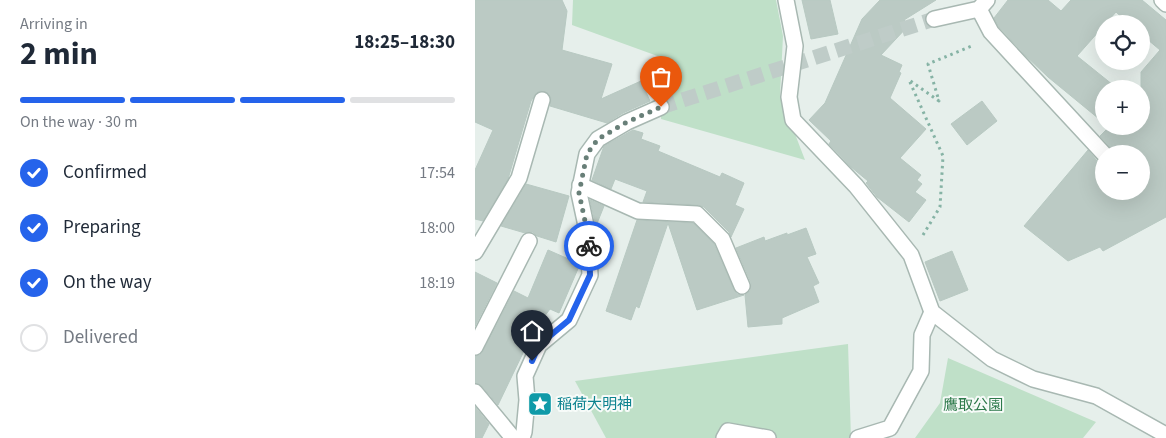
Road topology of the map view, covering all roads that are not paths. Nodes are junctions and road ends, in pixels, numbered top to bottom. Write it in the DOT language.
graph roads {
  1 [pos="786,0"];
  2 [pos="1161,0"];
  3 [pos="983,4"];
  4 [pos="1166,4"];
  5 [pos="934,19"];
  6 [pos="541,100"];
  7 [pos="661,107"];
  8 [pos="1096,145"];
  9 [pos="580,185"];
  10 [pos="529,241"];
  11 [pos="475,252"];
  12 [pos="742,286"];
  13 [pos="932,312"];
  14 [pos="475,347"];
  15 [pos="475,392"];
  16 [pos="1166,435"];
  17 [pos="513,438"];
  18 [pos="522,438"];
  19 [pos="724,438"];
  20 [pos="768,438"];
  21 [pos="858,438"];
  1 -- 13 [label="street"];
  2 -- 4 [label="street"];
  3 -- 5 [label="street"];
  3 -- 8 [label="street"];
  6 -- 11 [label="street"];
  7 -- 9 [label="street"];
  9 -- 12 [label="street"];
  9 -- 18 [label="street"];
  10 -- 14 [label="street"];
  13 -- 16 [label="street"];
  13 -- 21 [label="street"];
  15 -- 17 [label="street"];
  19 -- 20 [label="street"];
}
